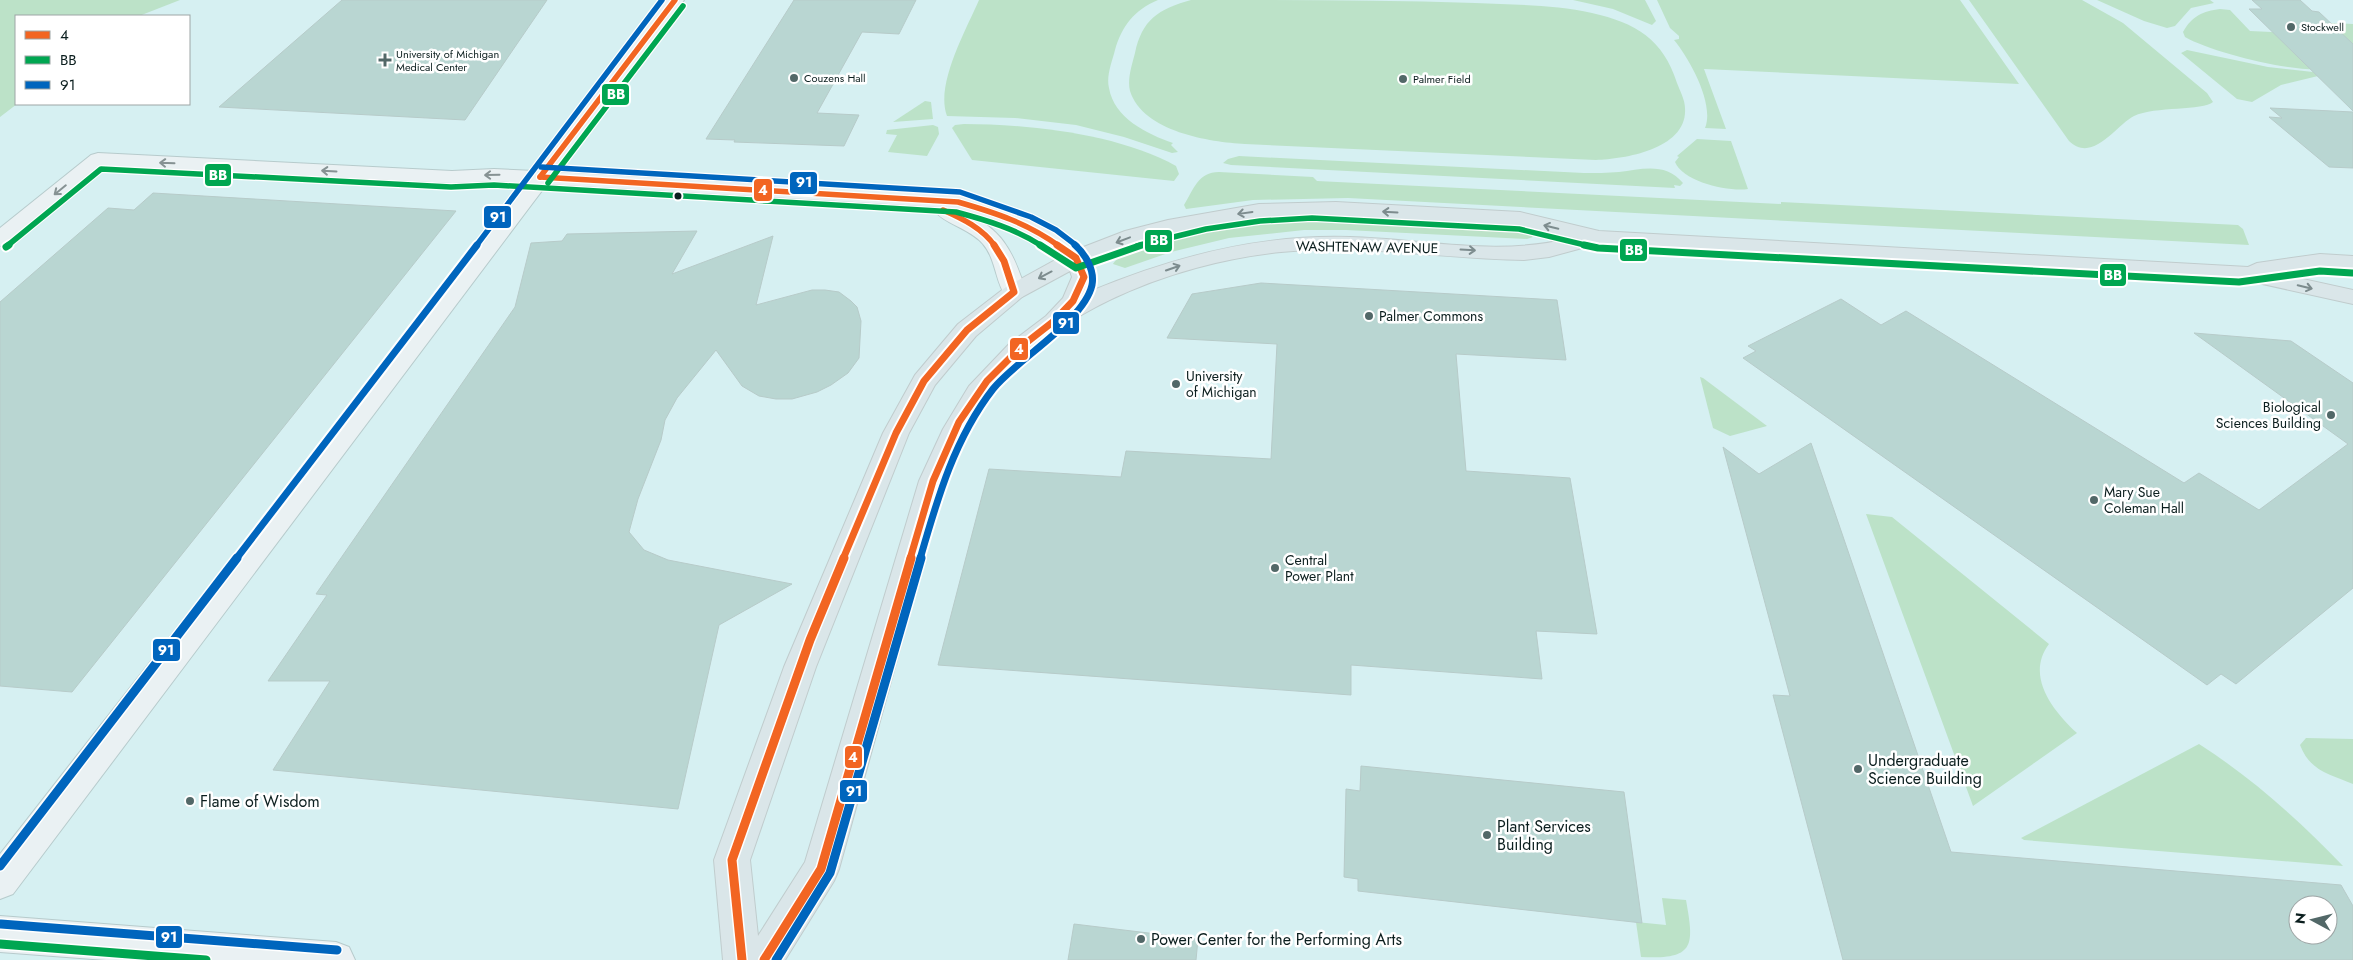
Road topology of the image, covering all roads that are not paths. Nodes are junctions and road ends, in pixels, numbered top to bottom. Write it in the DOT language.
graph roads {
  1 [pos="675,0"];
  2 [pos="540,177"];
  3 [pos="888,197"];
  4 [pos="1599,238"];
  5 [pos="0,239"];
  6 [pos="1076,258"];
  7 [pos="2353,263"];
  8 [pos="2240,272"];
  9 [pos="1014,292"];
  10 [pos="2353,297"];
  11 [pos="1054,321"];
  12 [pos="0,882"];
  13 [pos="0,934"];
  14 [pos="336,960"];
  15 [pos="742,960"];
  16 [pos="764,960"];
  1 -- 2 [label="street"];
  2 -- 3 [label="street"];
  2 -- 5 [label="street, one-way"];
  2 -- 12 [label="street"];
  3 -- 6 [label="street"];
  3 -- 9 [label="street"];
  4 -- 6 [label="main road, WASHTENAW AVENUE, one-way"];
  4 -- 8 [label="main road, WASHTENAW AVENUE"];
  11 -- 4 [label="main road, WASHTENAW AVENUE, one-way"];
  6 -- 9 [label="main road, WASHTENAW AVENUE, one-way"];
  6 -- 11 [label="main road"];
  7 -- 8 [label="main road, WASHTENAW AVENUE"];
  8 -- 10 [label="main road, WASHTENAW AVENUE, one-way"];
  9 -- 15 [label="main road, WASHTENAW AVENUE"];
  11 -- 16 [label="main road"];
  13 -- 14 [label="street"];
}
